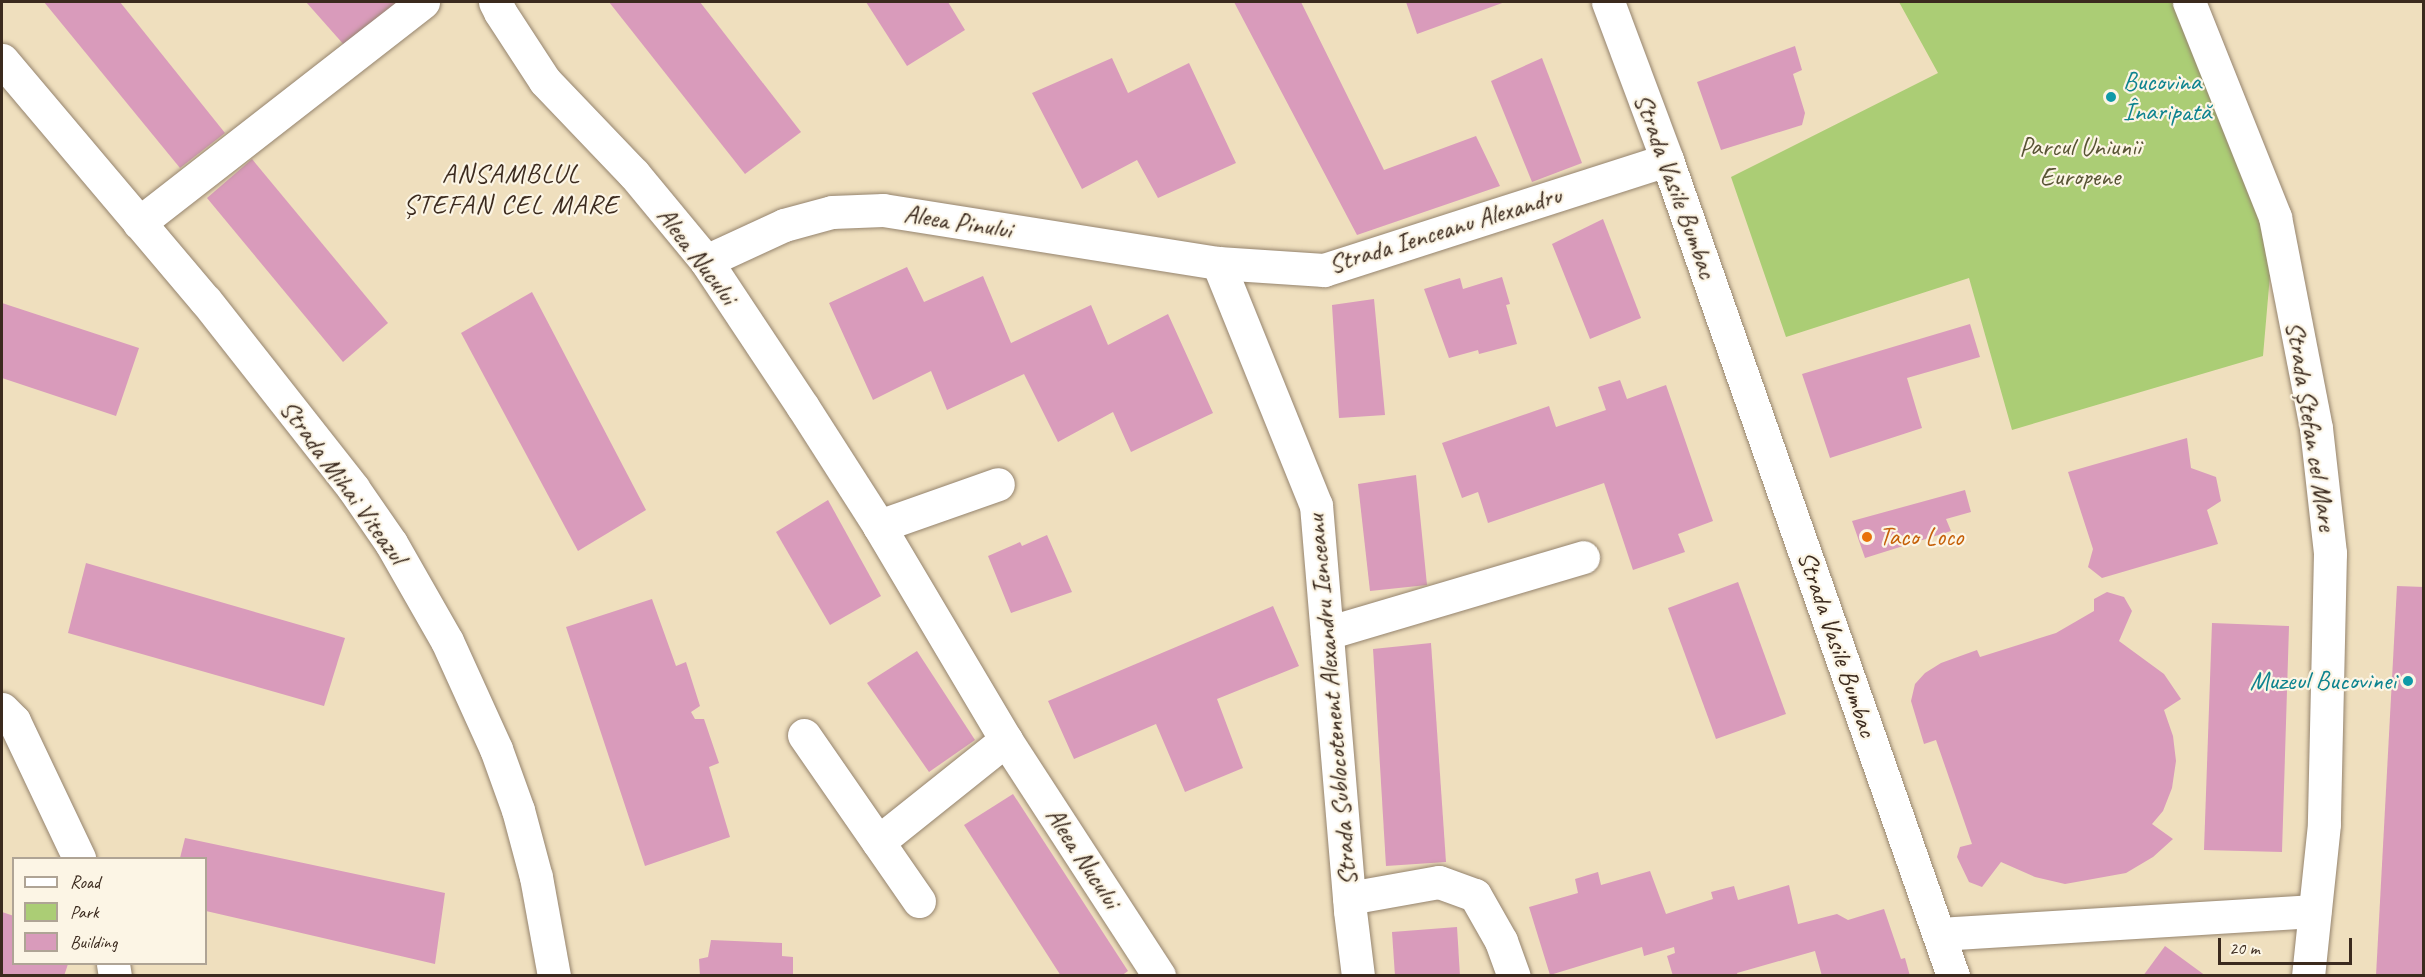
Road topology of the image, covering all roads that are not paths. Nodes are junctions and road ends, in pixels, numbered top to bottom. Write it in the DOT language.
graph roads {
  1 [pos="423,2"];
  2 [pos="495,2"];
  3 [pos="1608,2"];
  4 [pos="2189,2"];
  5 [pos="2,60"];
  6 [pos="1667,160"];
  7 [pos="139,224"];
  8 [pos="706,261"];
  9 [pos="1218,263"];
  10 [pos="998,484"];
  11 [pos="879,526"];
  12 [pos="1583,557"];
  13 [pos="1327,633"];
  14 [pos="8,715"];
  15 [pos="804,735"];
  16 [pos="1006,740"];
  17 [pos="2,756"];
  18 [pos="878,842"];
  19 [pos="79,857"];
  20 [pos="1349,898"];
  21 [pos="919,901"];
  22 [pos="2314,911"];
  23 [pos="1939,934"];
  24 [pos="555,975"];
  25 [pos="1159,975"];
  26 [pos="1358,975"];
  27 [pos="1514,975"];
  28 [pos="1953,975"];
  29 [pos="2308,975"];
  1 -- 7 [label="street"];
  2 -- 8 [label="street, Aleea Nucului"];
  3 -- 6 [label="street, Strada Vasile Bumbac"];
  4 -- 22 [label="street, Strada Ștefan cel Mare"];
  5 -- 7 [label="street, Strada Mihai Viteazul"];
  6 -- 9 [label="street, Strada Ienceanu Alexandru"];
  6 -- 23 [label="street, Strada Vasile Bumbac"];
  7 -- 24 [label="street, Strada Mihai Viteazul"];
  8 -- 9 [label="street, Aleea Pinului"];
  8 -- 11 [label="street, Aleea Nucului"];
  9 -- 13 [label="street, Strada Sublocotenent Alexandru Ienceanu"];
  10 -- 11 [label="street"];
  11 -- 16 [label="street, Aleea Nucului"];
  12 -- 13 [label="street"];
  13 -- 20 [label="street, Strada Sublocotenent Alexandru Ienceanu"];
  14 -- 17 [label="street"];
  14 -- 19 [label="street"];
  15 -- 18 [label="street"];
  16 -- 18 [label="street"];
  16 -- 25 [label="street, Aleea Nucului"];
  18 -- 21 [label="street"];
  20 -- 26 [label="street, Strada Sublocotenent Alexandru Ienceanu"];
  20 -- 27 [label="street"];
  22 -- 23 [label="street"];
  22 -- 29 [label="street, Strada Ștefan cel Mare"];
  23 -- 28 [label="street, Strada Vasile Bumbac"];
}
